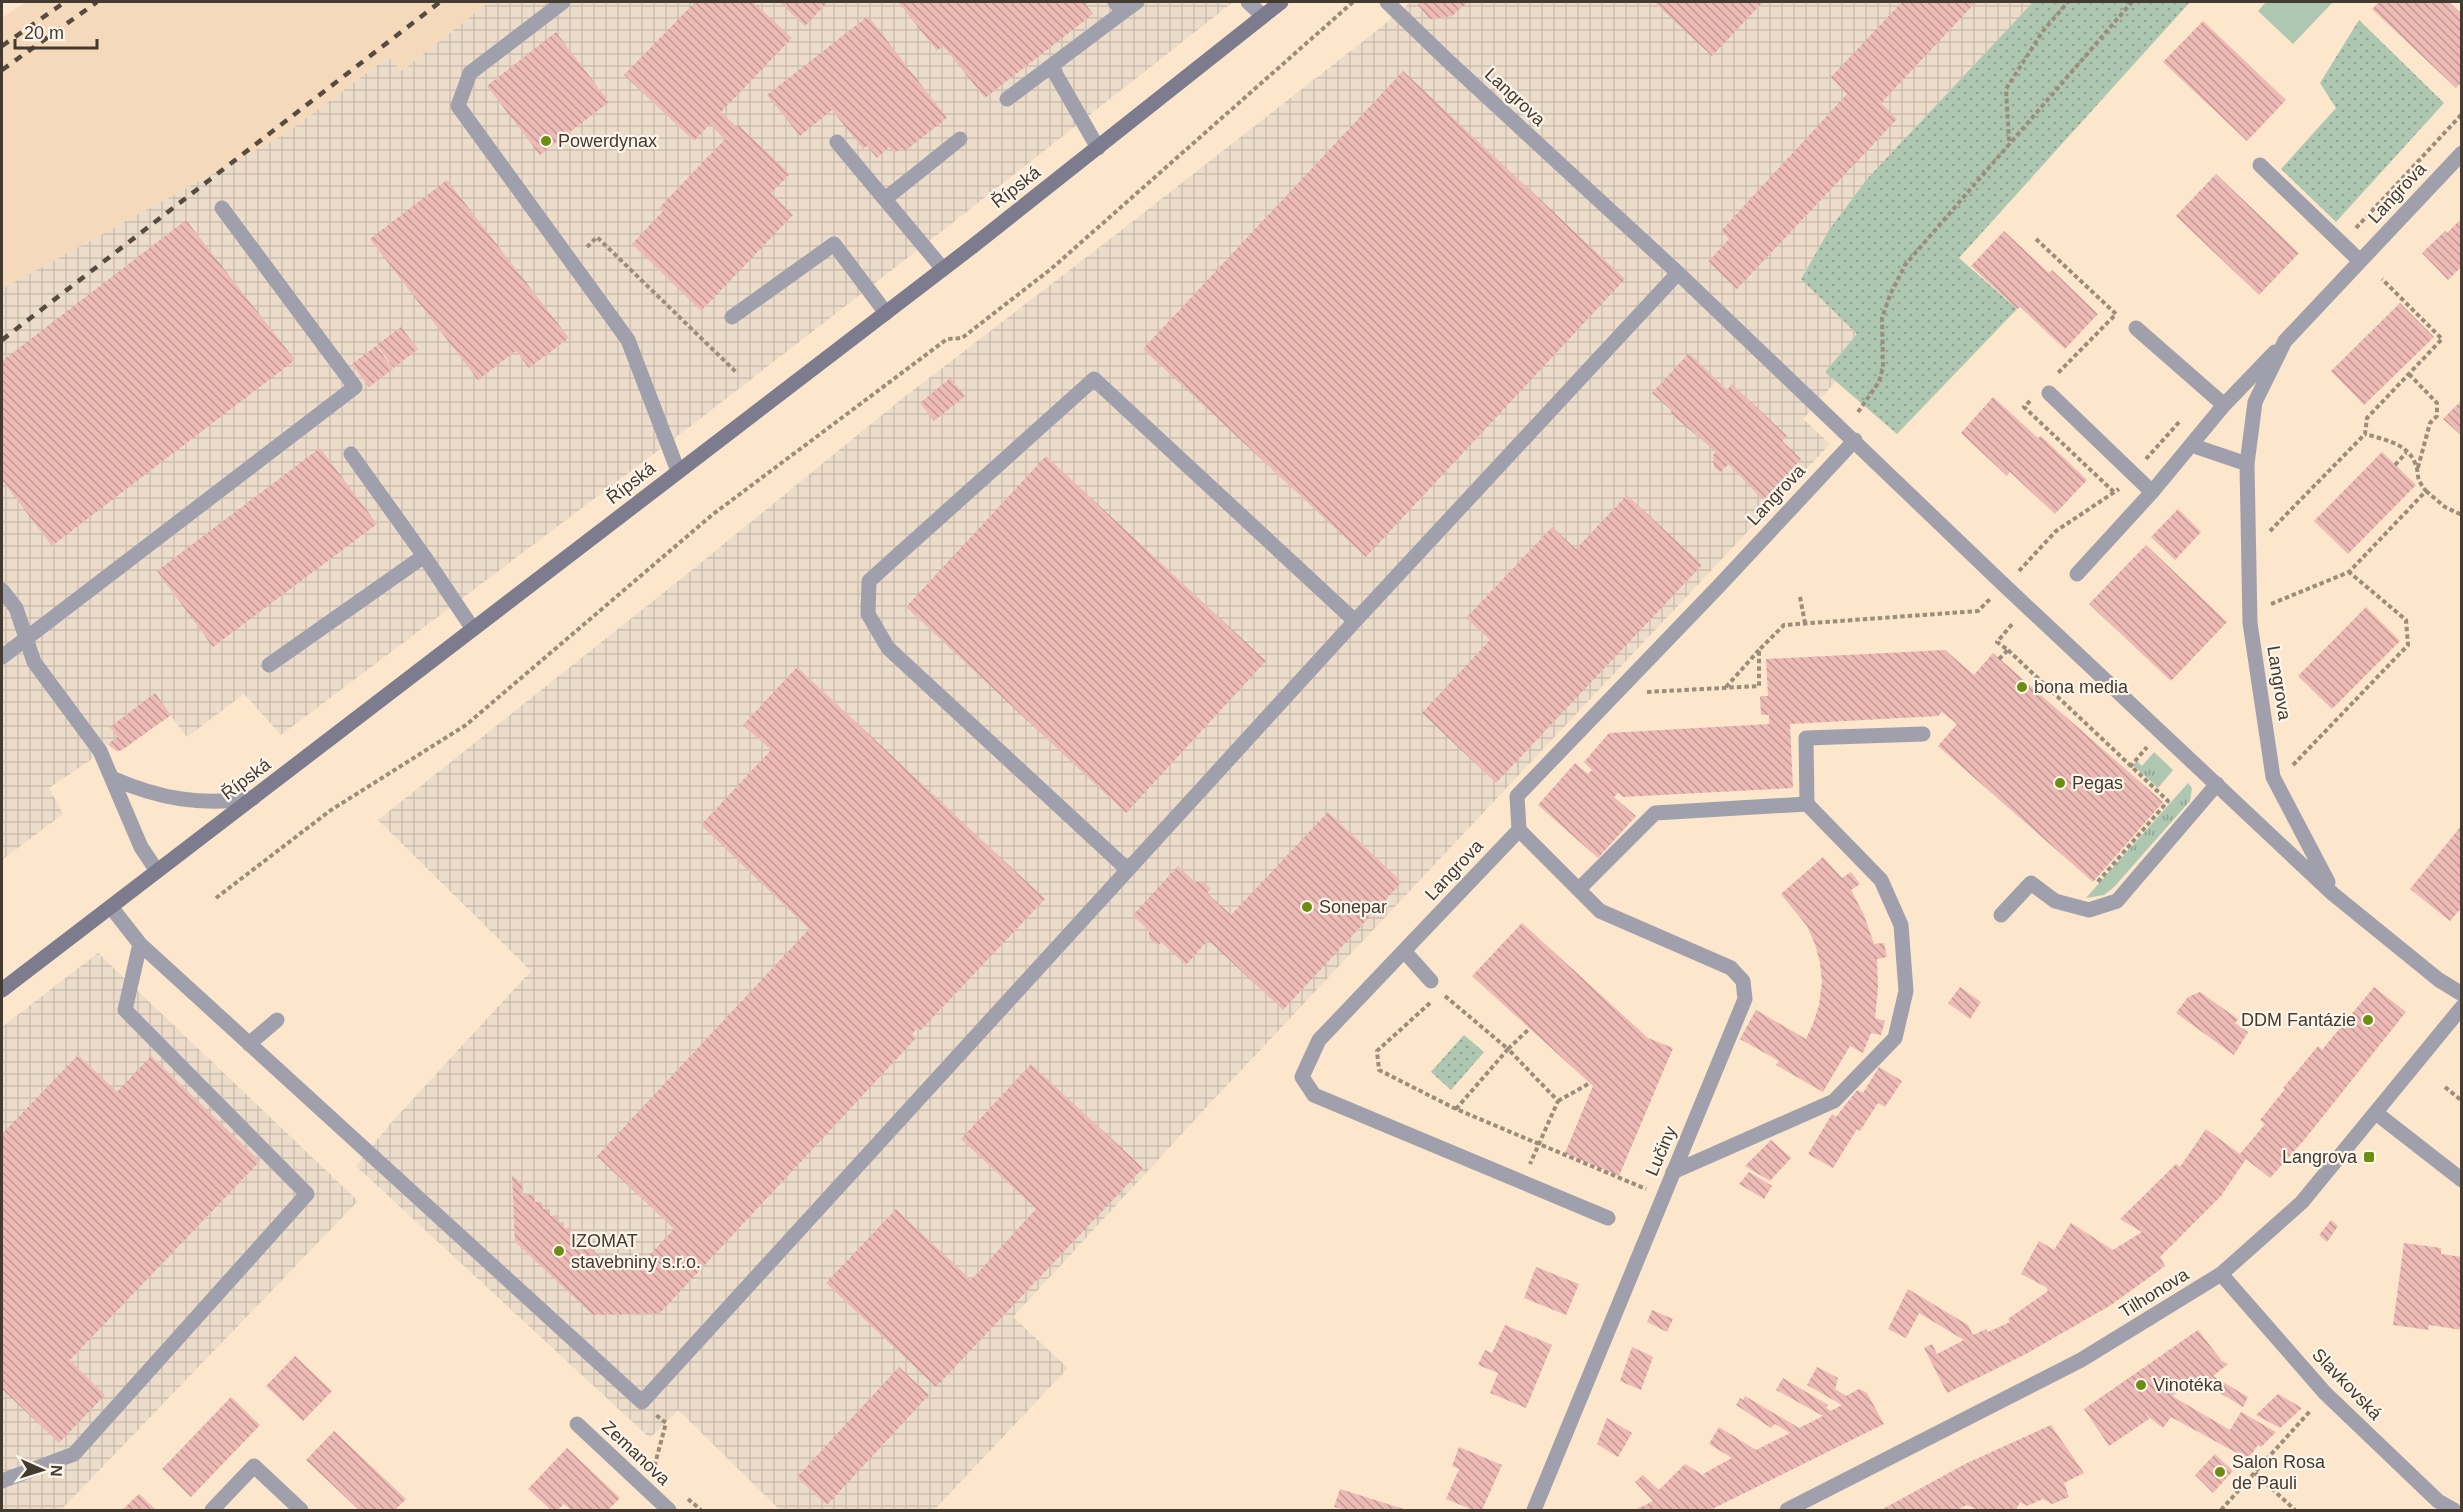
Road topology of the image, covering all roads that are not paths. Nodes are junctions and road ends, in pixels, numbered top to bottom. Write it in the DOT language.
graph roads {
  1 [pos="563,2"];
  2 [pos="1137,2"];
  3 [pos="1248,2"];
  4 [pos="1281,2"];
  5 [pos="1387,2"];
  6 [pos="1119,7"];
  7 [pos="1263,16"];
  8 [pos="1051,66"];
  9 [pos="1007,99"];
  10 [pos="960,140"];
  11 [pos="837,142"];
  12 [pos="1098,148"];
  13 [pos="2462,153"];
  14 [pos="2260,165"];
  15 [pos="885,199"];
  16 [pos="222,208"];
  17 [pos="2360,261"];
  18 [pos="943,269"];
  19 [pos="1678,273"];
  20 [pos="886,313"];
  21 [pos="732,317"];
  22 [pos="2136,328"];
  23 [pos="2285,341"];
  24 [pos="2046,389"];
  25 [pos="2224,405"];
  26 [pos="1855,440"];
  27 [pos="2192,445"];
  28 [pos="351,454"];
  29 [pos="2247,464"];
  30 [pos="678,471"];
  31 [pos="2152,492"];
  32 [pos="424,556"];
  33 [pos="2077,574"];
  34 [pos="2,590"];
  35 [pos="1355,621"];
  36 [pos="473,629"];
  37 [pos="26,638"];
  38 [pos="2,657"];
  39 [pos="269,664"];
  40 [pos="1923,734"];
  41 [pos="112,778"];
  42 [pos="2217,784"];
  43 [pos="253,798"];
  44 [pos="1807,804"];
  45 [pos="1519,830"];
  46 [pos="1128,870"];
  47 [pos="157,871"];
  48 [pos="1579,889"];
  49 [pos="2333,894"];
  50 [pos="111,907"];
  51 [pos="2001,915"];
  52 [pos="140,944"];
  53 [pos="1405,952"];
  54 [pos="1436,987"];
  55 [pos="2,990"];
  56 [pos="2462,994"];
  57 [pos="2462,1007"];
  58 [pos="278,1020"];
  59 [pos="249,1044"];
  60 [pos="2376,1113"];
  61 [pos="1674,1172"];
  62 [pos="2462,1180"];
  63 [pos="1608,1218"];
  64 [pos="2221,1274"];
  65 [pos="577,1424"];
  66 [pos="2,1481"];
  67 [pos="2436,1506"];
  68 [pos="212,1510"];
  69 [pos="301,1510"];
  70 [pos="669,1510"];
  71 [pos="1534,1510"];
  72 [pos="1787,1510"];
  73 [pos="2454,1510"];
  1 -- 30 [label="street"];
  2 -- 6 [label="street"];
  3 -- 7 [label="street"];
  4 -- 7 [label="street, Řípská"];
  5 -- 19 [label="street, Langrova"];
  6 -- 8 [label="street"];
  7 -- 12 [label="street, Řípská"];
  8 -- 9 [label="street"];
  8 -- 12 [label="street"];
  10 -- 15 [label="street"];
  11 -- 15 [label="street"];
  12 -- 18 [label="street, Řípská"];
  13 -- 17 [label="street, Langrova"];
  14 -- 17 [label="street"];
  15 -- 18 [label="street"];
  16 -- 37 [label="street"];
  17 -- 23 [label="street, Langrova"];
  18 -- 20 [label="street, Řípská"];
  19 -- 26 [label="street, Langrova"];
  19 -- 35 [label="street"];
  20 -- 21 [label="street"];
  20 -- 30 [label="street, Řípská"];
  22 -- 25 [label="street"];
  23 -- 25 [label="street, Langrova"];
  23 -- 29 [label="street, Langrova"];
  24 -- 31 [label="street"];
  25 -- 27 [label="street, Langrova"];
  26 -- 42 [label="street, Langrova"];
  26 -- 45 [label="street, Langrova"];
  27 -- 29 [label="street"];
  27 -- 31 [label="street, Langrova"];
  28 -- 32 [label="street"];
  29 -- 49 [label="street, Langrova"];
  30 -- 36 [label="street, Řípská"];
  31 -- 33 [label="street, Langrova"];
  32 -- 36 [label="street"];
  32 -- 39 [label="street"];
  34 -- 37 [label="street"];
  35 -- 46 [label="street"];
  35 -- 46 [label="street"];
  36 -- 43 [label="street, Řípská"];
  37 -- 38 [label="street"];
  37 -- 41 [label="street"];
  40 -- 44 [label="street"];
  41 -- 43 [label="street"];
  41 -- 47 [label="street"];
  42 -- 49 [label="street, Langrova"];
  42 -- 51 [label="street"];
  43 -- 47 [label="street, Řípská"];
  44 -- 48 [label="street"];
  44 -- 61 [label="street"];
  45 -- 48 [label="street, Lučiny"];
  45 -- 53 [label="street, Langrova"];
  46 -- 59 [label="street"];
  47 -- 50 [label="street, Řípská"];
  48 -- 61 [label="street, Lučiny"];
  49 -- 56 [label="street, Langrova"];
  50 -- 52 [label="street"];
  50 -- 55 [label="street, Řípská"];
  52 -- 59 [label="street"];
  52 -- 66 [label="street"];
  53 -- 54 [label="street"];
  53 -- 63 [label="street, Langrova"];
  57 -- 60 [label="street, Tilhonova"];
  58 -- 59 [label="street"];
  60 -- 62 [label="street"];
  60 -- 64 [label="street, Tilhonova"];
  61 -- 71 [label="street, Lučiny"];
  64 -- 67 [label="street, Slavkovská"];
  64 -- 72 [label="street, Tilhonova"];
  65 -- 70 [label="street, Zemanova"];
  67 -- 73 [label="street, Slavkovská"];
  68 -- 69 [label="street"];
}
